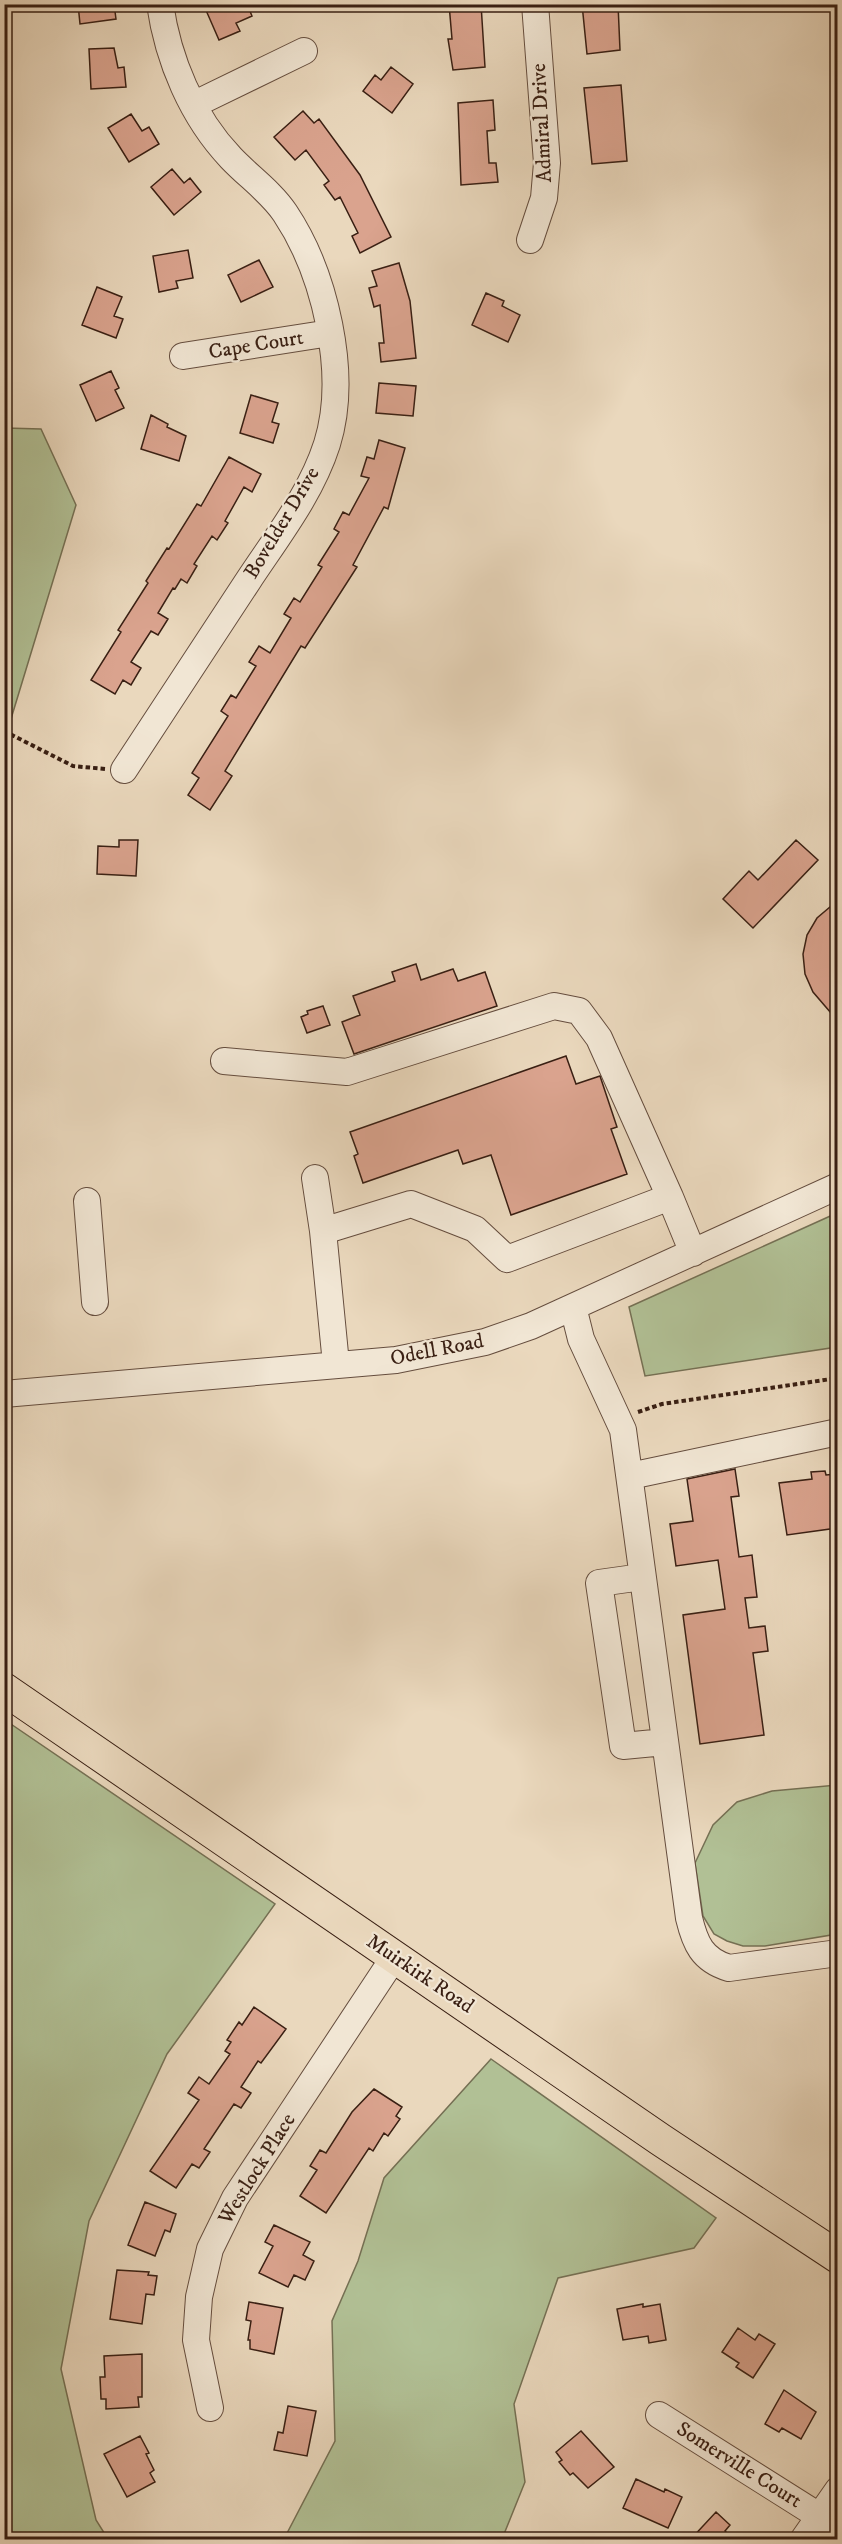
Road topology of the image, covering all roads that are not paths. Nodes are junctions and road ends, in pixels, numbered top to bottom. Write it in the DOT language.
graph roads {
  1 [pos="160,4"];
  2 [pos="535,4"];
  3 [pos="304,51"];
  4 [pos="193,105"];
  5 [pos="530,240"];
  6 [pos="330,333"];
  7 [pos="183,356"];
  8 [pos="124,770"];
  9 [pos="224,1061"];
  10 [pos="315,1178"];
  11 [pos="837,1186"];
  12 [pos="670,1197"];
  13 [pos="87,1201"];
  14 [pos="323,1231"];
  15 [pos="693,1253"];
  16 [pos="95,1302"];
  17 [pos="573,1307"];
  18 [pos="336,1364"];
  19 [pos="4,1394"];
  20 [pos="837,1432"];
  21 [pos="630,1476"];
  22 [pos="642,1577"];
  23 [pos="4,1689"];
  24 [pos="666,1742"];
  25 [pos="837,1953"];
  26 [pos="395,1956"];
  27 [pos="837,2257"];
  28 [pos="210,2408"];
  29 [pos="659,2415"];
  30 [pos="837,2490"];
  31 [pos="828,2521"];
  32 [pos="803,2540"];
  1 -- 4 [label="street, Bovelder Drive"];
  2 -- 5 [label="street, Admiral Drive"];
  3 -- 4 [label="street"];
  4 -- 6 [label="street, Bovelder Drive"];
  6 -- 7 [label="street, Cape Court"];
  6 -- 8 [label="street, Bovelder Drive"];
  9 -- 12 [label="street"];
  10 -- 14 [label="street"];
  11 -- 15 [label="street, Odell Road"];
  12 -- 14 [label="street"];
  12 -- 15 [label="street"];
  13 -- 16 [label="street"];
  14 -- 18 [label="street"];
  15 -- 17 [label="street, Odell Road"];
  17 -- 18 [label="street, Odell Road"];
  17 -- 21 [label="street"];
  18 -- 19 [label="street, Odell Road"];
  20 -- 21 [label="street"];
  21 -- 22 [label="street"];
  22 -- 24 [label="street"];
  22 -- 24 [label="street"];
  23 -- 26 [label="main road, Muirkirk Road"];
  24 -- 25 [label="street"];
  26 -- 27 [label="main road, Muirkirk Road"];
  26 -- 28 [label="street, Westlock Place"];
  29 -- 31 [label="street, Somerville Court"];
  30 -- 31 [label="street"];
  31 -- 32 [label="street"];
}
